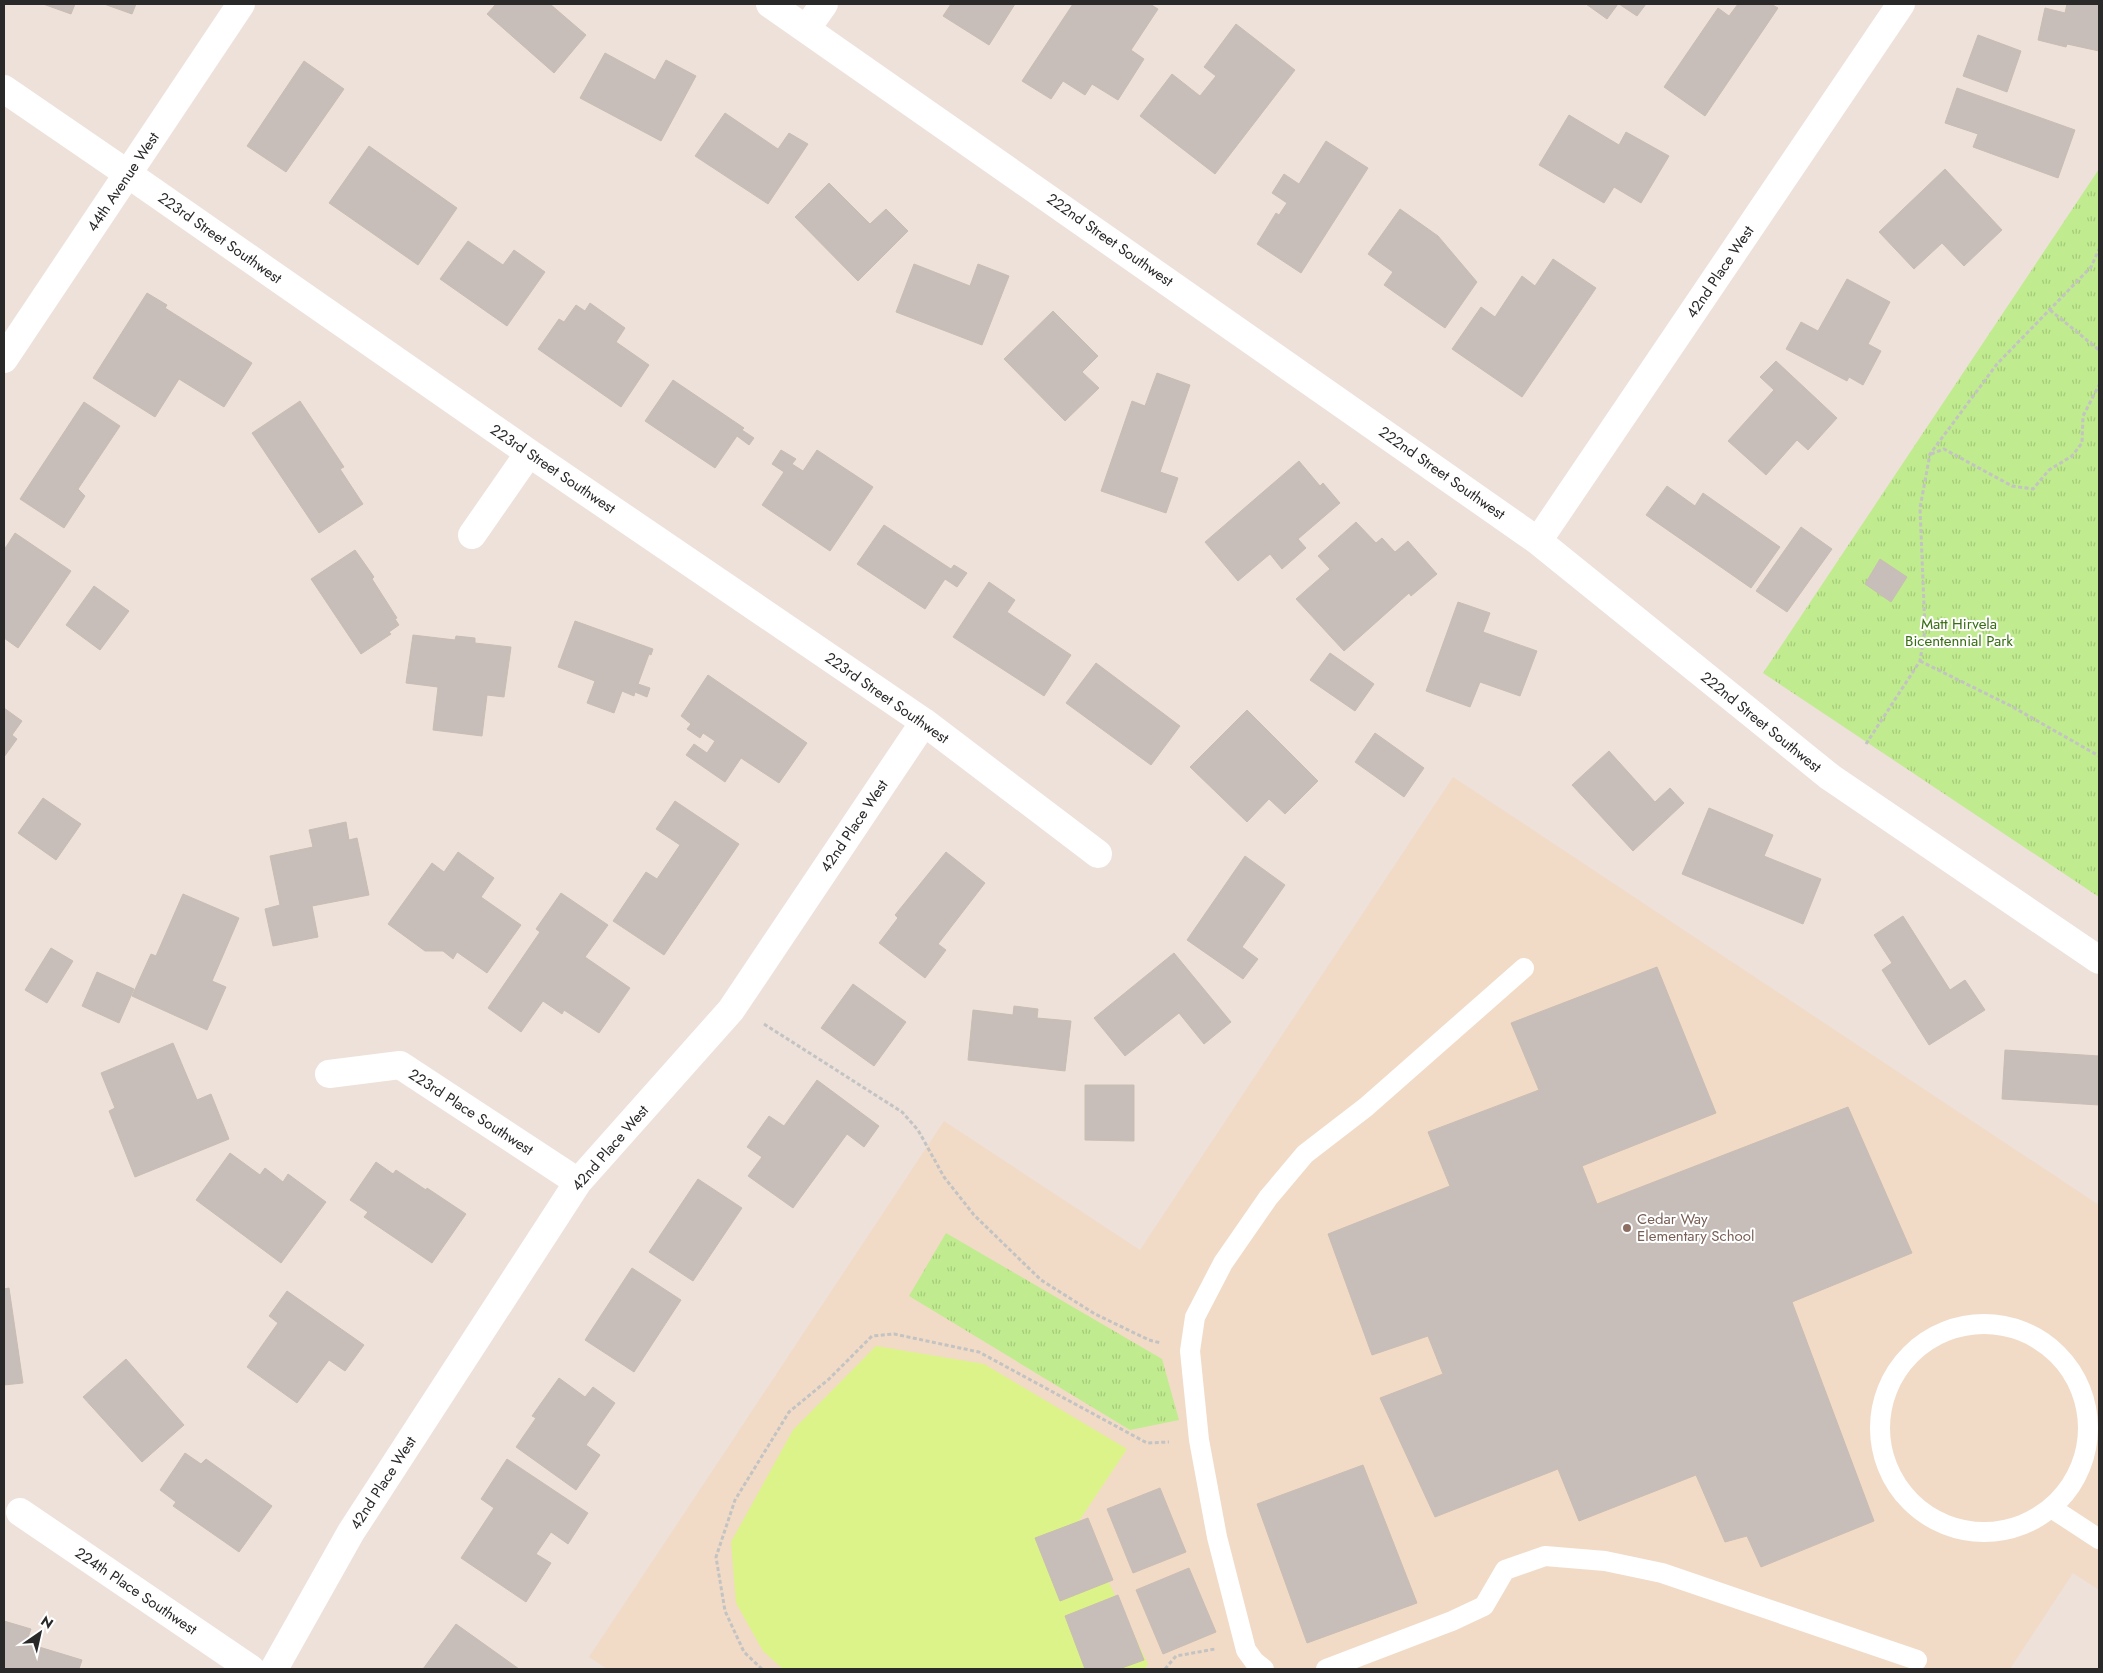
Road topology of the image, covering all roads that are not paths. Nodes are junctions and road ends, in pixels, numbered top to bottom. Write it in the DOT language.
graph roads {
  1 [pos="241,4"];
  2 [pos="770,4"];
  3 [pos="824,4"];
  4 [pos="1901,4"];
  5 [pos="807,28"];
  6 [pos="4,89"];
  7 [pos="128,174"];
  8 [pos="4,359"];
  9 [pos="529,453"];
  10 [pos="472,535"];
  11 [pos="1538,541"];
  12 [pos="924,722"];
  13 [pos="1098,854"];
  14 [pos="2099,960"];
  15 [pos="1524,968"];
  16 [pos="329,1074"];
  17 [pos="578,1182"];
  18 [pos="2053,1509"];
  19 [pos="20,1512"];
  20 [pos="2099,1539"];
  21 [pos="1917,1660"];
  22 [pos="251,1669"];
  23 [pos="274,1669"];
  24 [pos="1264,1669"];
  25 [pos="1326,1669"];
  1 -- 7 [label="street, 44th Avenue West"];
  2 -- 5 [label="street, 222nd Street Southwest"];
  3 -- 5 [label="street"];
  4 -- 11 [label="street, 42nd Place West"];
  5 -- 11 [label="street, 222nd Street Southwest"];
  6 -- 7 [label="street, 223rd Street Southwest"];
  7 -- 8 [label="street, 44th Avenue West"];
  7 -- 9 [label="street, 223rd Street Southwest"];
  9 -- 10 [label="street"];
  9 -- 12 [label="street, 223rd Street Southwest"];
  11 -- 14 [label="street, 222nd Street Southwest"];
  12 -- 13 [label="street, 223rd Street Southwest"];
  12 -- 17 [label="street, 42nd Place West"];
  15 -- 24 [label="lane"];
  16 -- 17 [label="street, 223rd Place Southwest"];
  17 -- 23 [label="street, 42nd Place West"];
  18 -- 18 [label="lane"];
  18 -- 20 [label="lane"];
  19 -- 22 [label="street, 224th Place Southwest"];
  21 -- 25 [label="lane"];
}
